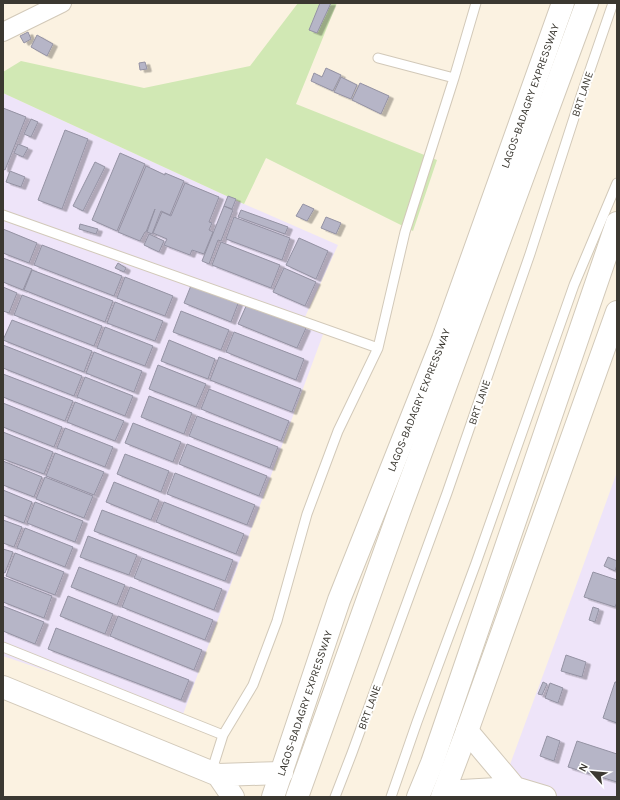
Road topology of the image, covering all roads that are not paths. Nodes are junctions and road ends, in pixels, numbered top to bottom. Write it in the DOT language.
graph roads {
  1 [pos="62,3"];
  2 [pos="476,3"];
  3 [pos="563,3"];
  4 [pos="587,3"];
  5 [pos="613,3"];
  6 [pos="3,32"];
  7 [pos="378,58"];
  8 [pos="454,78"];
  9 [pos="617,183"];
  10 [pos="3,215"];
  11 [pos="617,223"];
  12 [pos="617,312"];
  13 [pos="378,348"];
  14 [pos="3,647"];
  15 [pos="3,687"];
  16 [pos="467,731"];
  17 [pos="223,736"];
  18 [pos="282,773"];
  19 [pos="222,785"];
  20 [pos="515,788"];
  21 [pos="443,795"];
  22 [pos="273,797"];
  23 [pos="296,797"];
  24 [pos="335,797"];
  25 [pos="391,797"];
  26 [pos="418,797"];
  27 [pos="545,797"];
  1 -- 6 [label="street"];
  2 -- 8 [label="lane"];
  3 -- 18 [label="main road, LAGOS-BADAGRY EXPRESSWAY"];
  4 -- 23 [label="main road, LAGOS-BADAGRY EXPRESSWAY"];
  5 -- 24 [label="lane, BRT LANE"];
  7 -- 8 [label="lane"];
  8 -- 13 [label="lane"];
  9 -- 25 [label="lane"];
  10 -- 13 [label="lane"];
  11 -- 26 [label="main road"];
  12 -- 16 [label="main road"];
  13 -- 17 [label="lane"];
  14 -- 17 [label="lane"];
  15 -- 19 [label="main road"];
  16 -- 20 [label="main road"];
  16 -- 21 [label="main road"];
  17 -- 19 [label="lane"];
  18 -- 19 [label="main road"];
  18 -- 22 [label="main road, LAGOS-BADAGRY EXPRESSWAY"];
  20 -- 21 [label="main road"];
  20 -- 27 [label="main road"];
}
